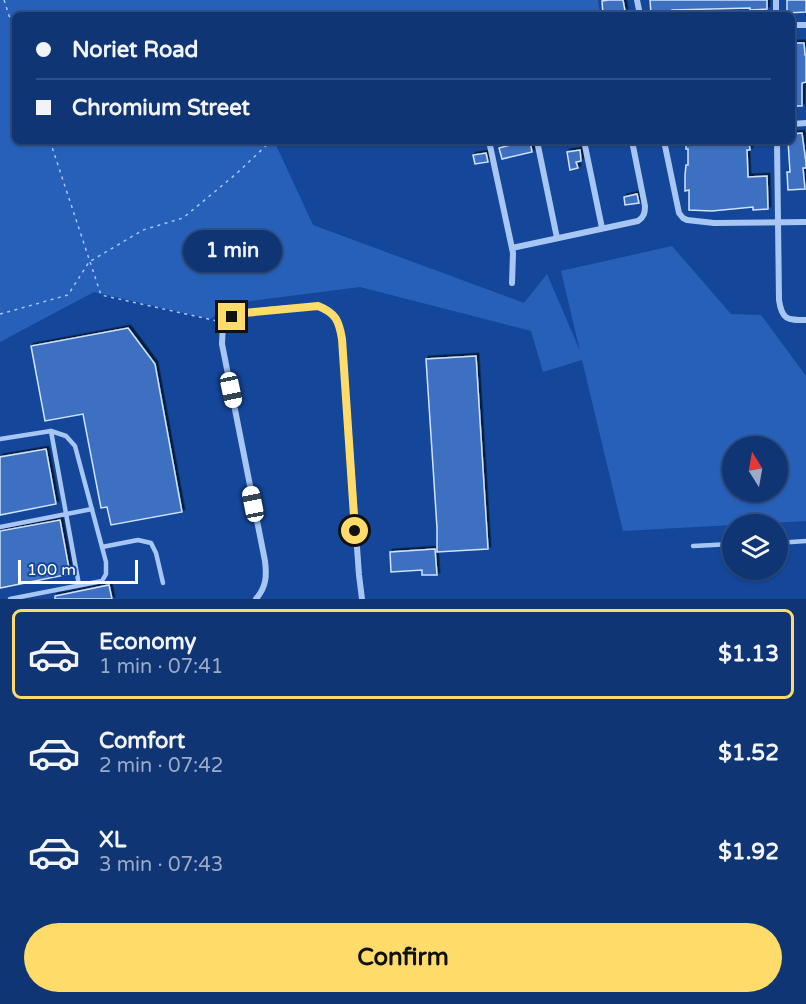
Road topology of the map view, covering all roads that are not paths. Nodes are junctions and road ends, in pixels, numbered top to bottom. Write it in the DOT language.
graph roads {
  1 [pos="490,144"];
  2 [pos="538,144"];
  3 [pos="585,144"];
  4 [pos="633,144"];
  5 [pos="665,144"];
  6 [pos="777,144"];
  7 [pos="778,222"];
  8 [pos="806,222"];
  9 [pos="602,228"];
  10 [pos="557,238"];
  11 [pos="512,248"];
  12 [pos="512,283"];
  13 [pos="806,320"];
  14 [pos="51,431"];
  15 [pos="0,440"];
  16 [pos="92,509"];
  17 [pos="66,514"];
  18 [pos="0,527"];
  19 [pos="806,542"];
  20 [pos="788,543"];
  21 [pos="722,545"];
  22 [pos="693,546"];
  23 [pos="102,547"];
  24 [pos="162,583"];
  25 [pos="80,585"];
  26 [pos="10,599"];
  27 [pos="256,599"];
  28 [pos="362,599"];
  1 -- 11 [label="street"];
  2 -- 10 [label="street"];
  3 -- 9 [label="street"];
  4 -- 9 [label="street"];
  5 -- 7 [label="street"];
  6 -- 7 [label="street"];
  7 -- 8 [label="street"];
  7 -- 13 [label="street"];
  9 -- 10 [label="street"];
  10 -- 11 [label="street"];
  11 -- 12 [label="street"];
  14 -- 15 [label="lane"];
  14 -- 16 [label="lane"];
  14 -- 17 [label="lane"];
  16 -- 17 [label="lane"];
  16 -- 23 [label="lane"];
  17 -- 18 [label="lane"];
  17 -- 25 [label="lane"];
  19 -- 20 [label="lane"];
  21 -- 22 [label="lane"];
  23 -- 24 [label="lane"];
  23 -- 25 [label="lane"];
  25 -- 26 [label="lane"];
  27 -- 28 [label="street"];
}
